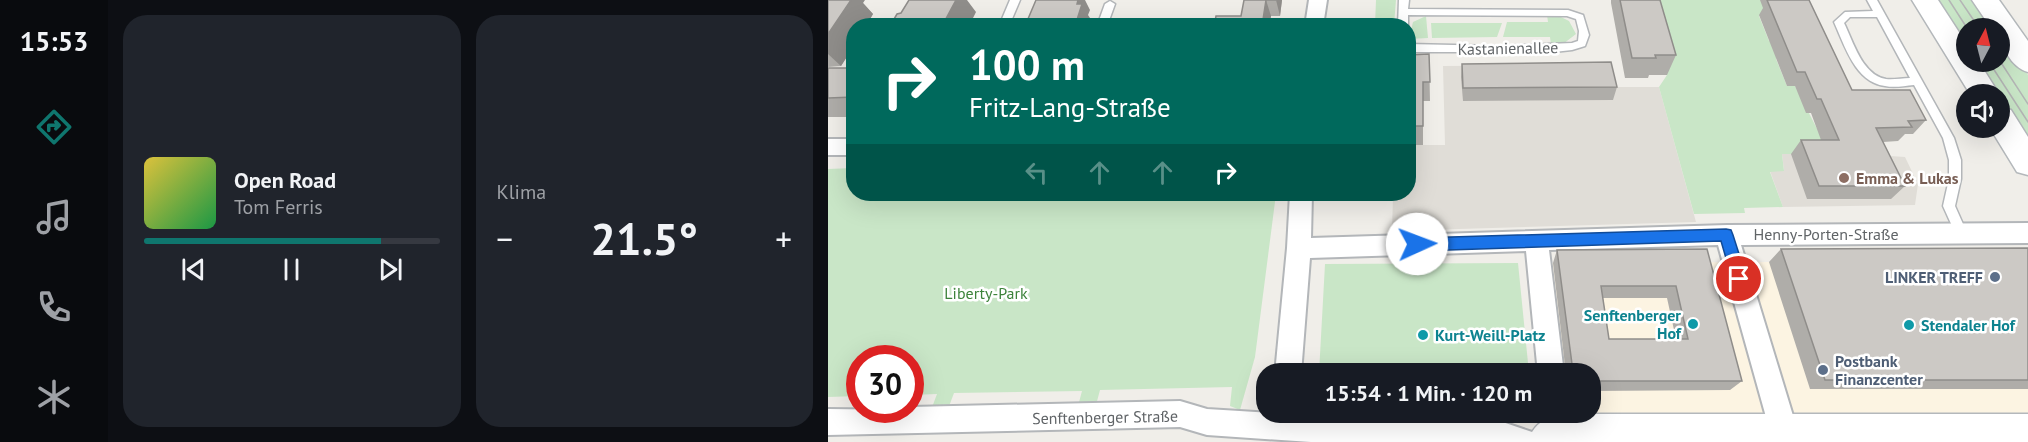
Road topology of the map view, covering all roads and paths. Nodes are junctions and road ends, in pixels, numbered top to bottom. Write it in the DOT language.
graph roads {
  1 [pos="1015,0"];
  2 [pos="1318,0"];
  3 [pos="1404,0"];
  4 [pos="1872,0"];
  5 [pos="1925,0"];
  6 [pos="1985,0"];
  7 [pos="1110,4"];
  8 [pos="1404,12"];
  9 [pos="1880,14"];
  10 [pos="1007,18"];
  11 [pos="1105,18"];
  12 [pos="1315,18"];
  13 [pos="1404,18"];
  14 [pos="1416,48"];
  15 [pos="2028,62"];
  16 [pos="1917,81"];
  17 [pos="1978,84"];
  18 [pos="2010,134"];
  19 [pos="828,147"];
  20 [pos="846,147"];
  21 [pos="2028,163"];
  22 [pos="1301,201"];
  23 [pos="1961,233"];
  24 [pos="2028,233"];
  25 [pos="1726,235"];
  26 [pos="1536,241"];
  27 [pos="1299,248"];
  28 [pos="1289,363"];
  29 [pos="1550,363"];
  30 [pos="828,422"];
  31 [pos="1283,427"];
  32 [pos="1205,432"];
  33 [pos="1546,433"];
  34 [pos="2028,434"];
  35 [pos="1785,438"];
  1 -- 10 [label="lane"];
  2 -- 12 [label="street"];
  3 -- 8 [label="lane"];
  4 -- 9 [label="lane"];
  5 -- 17 [label="street"];
  6 -- 15 [label="street"];
  7 -- 11 [label="lane"];
  8 -- 13 [label="lane"];
  8 -- 14 [label="lane, Kastanienallee"];
  9 -- 16 [label="lane"];
  9 -- 16 [label="lane"];
  16 -- 23 [label="lane"];
  18 -- 21 [label="street"];
  19 -- 20 [label="street"];
  22 -- 27 [label="street"];
  23 -- 24 [label="street, Henny-Porten-Straße"];
  23 -- 25 [label="street, Henny-Porten-Straße"];
  25 -- 26 [label="street, Henny-Porten-Straße"];
  25 -- 35 [label="street"];
  26 -- 27 [label="street, Henny-Porten-Straße"];
  26 -- 29 [label="street"];
  27 -- 28 [label="street"];
  30 -- 32 [label="street, Senftenberger Straße"];
  31 -- 32 [label="street, Senftenberger Straße"];
  31 -- 33 [label="street, Senftenberger Straße"];
  33 -- 35 [label="street"];
  34 -- 35 [label="street"];
}
